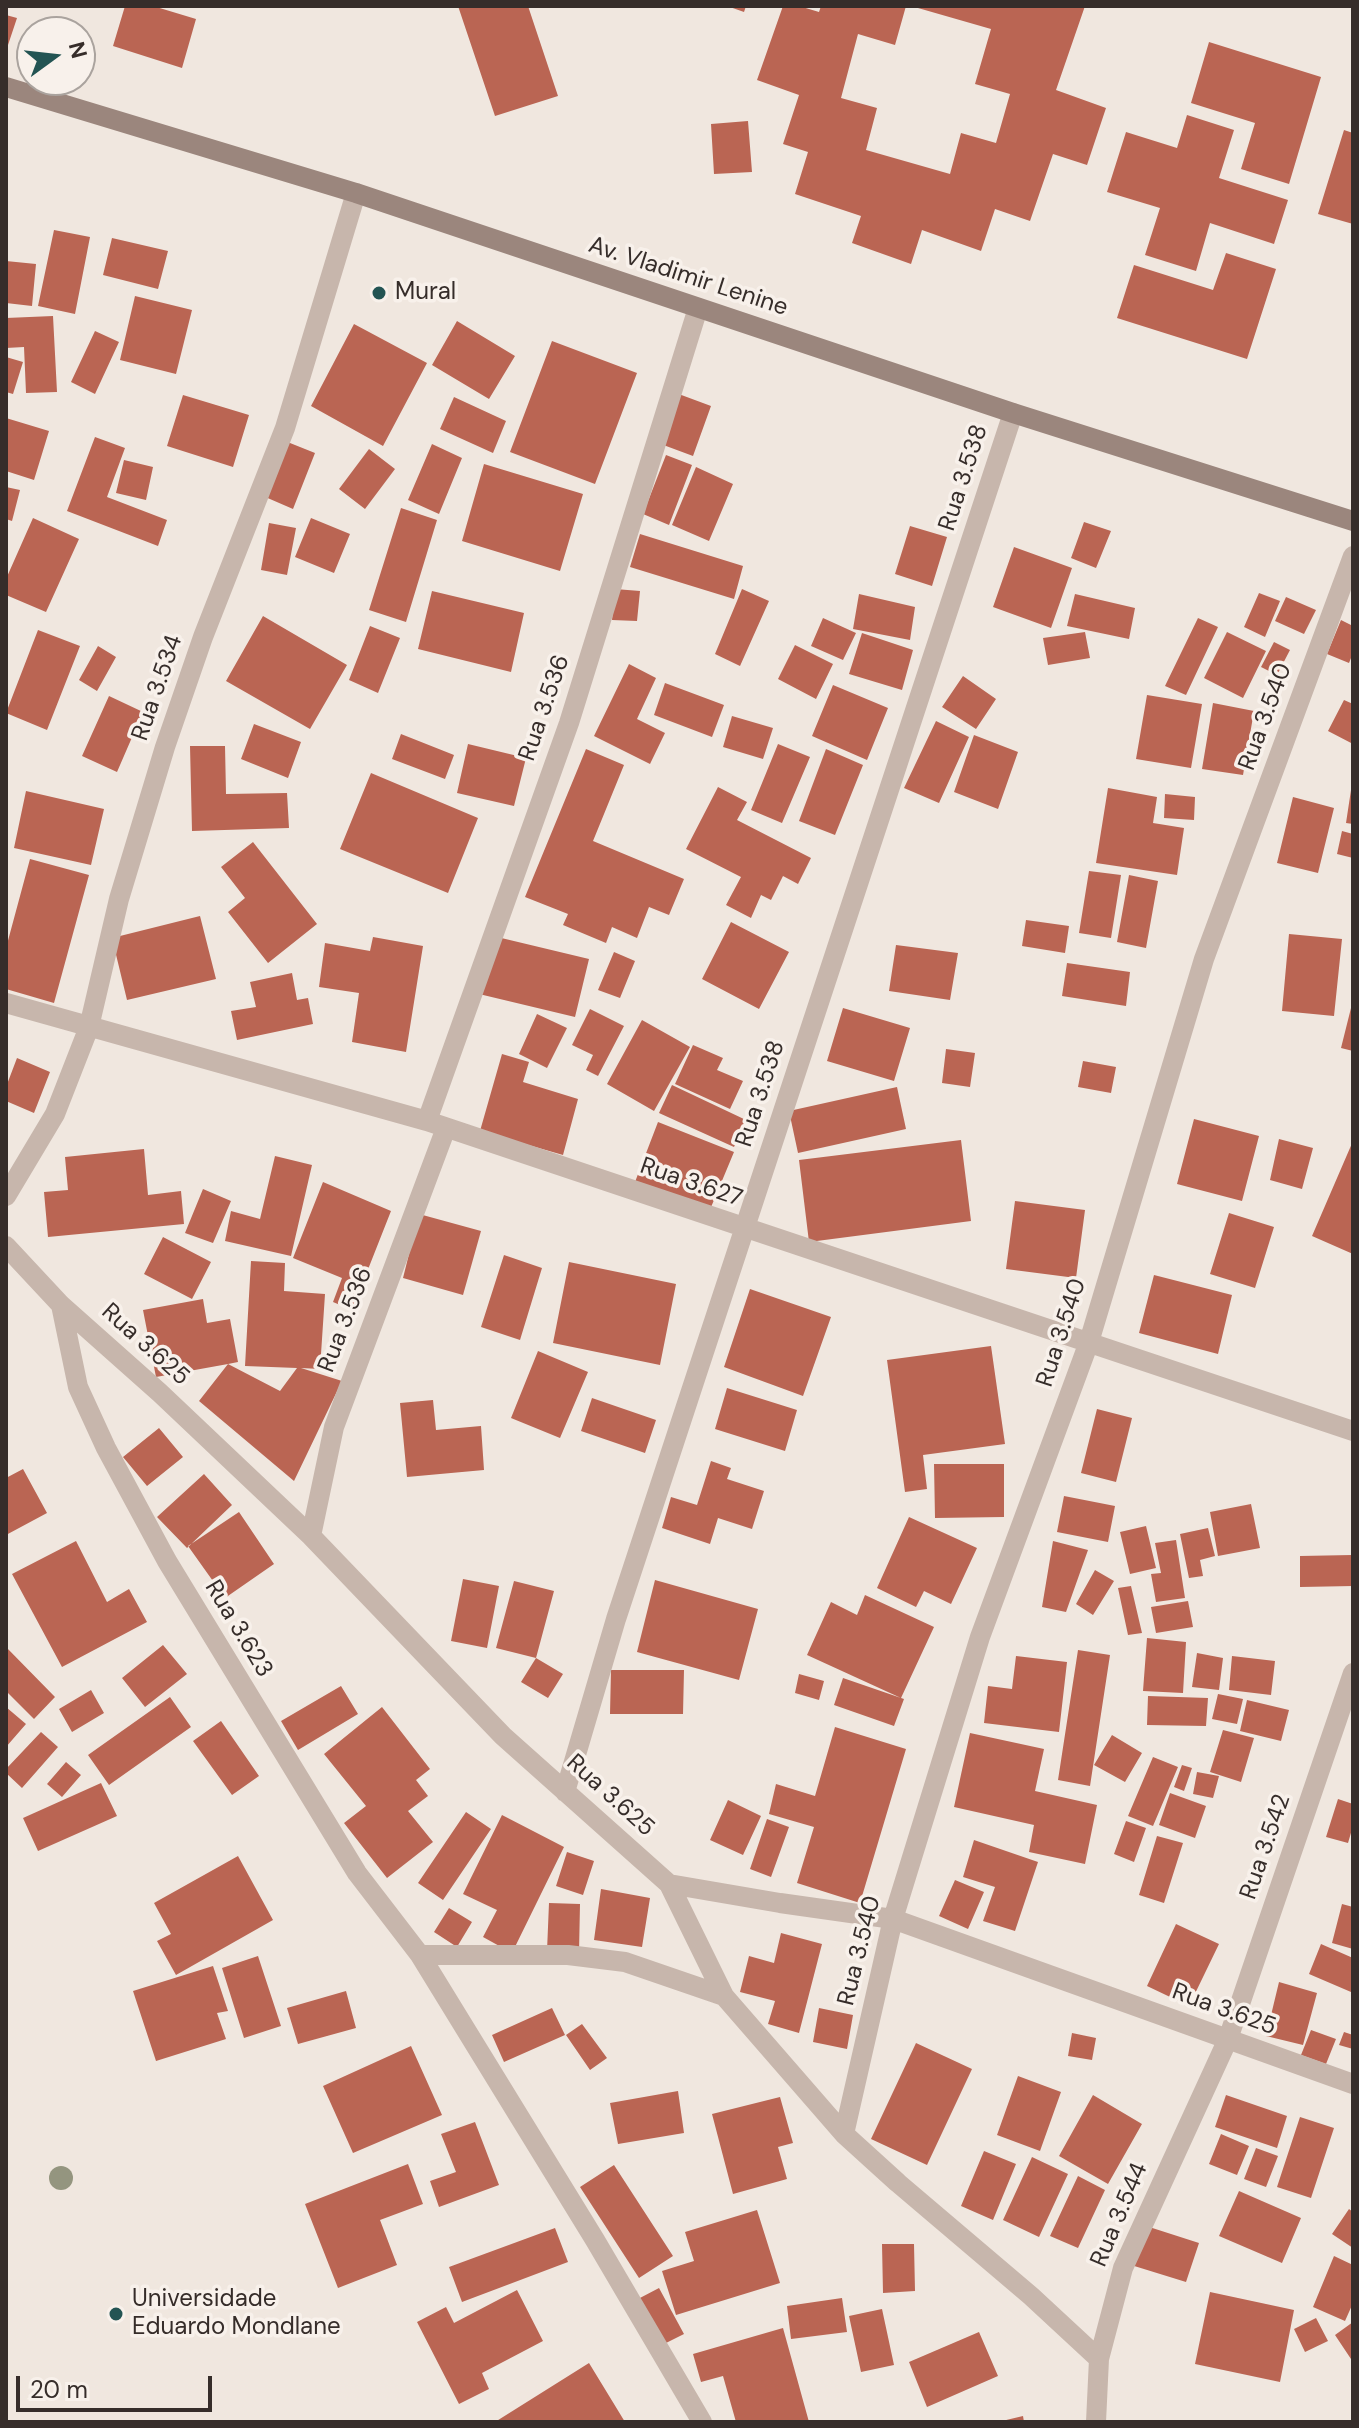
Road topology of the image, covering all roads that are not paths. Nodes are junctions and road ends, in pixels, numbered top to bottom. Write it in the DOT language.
graph roads {
  1 [pos="6,87"];
  2 [pos="356,193"];
  3 [pos="698,308"];
  4 [pos="1013,413"];
  5 [pos="1353,521"];
  6 [pos="1353,556"];
  7 [pos="6,1003"];
  8 [pos="89,1027"];
  9 [pos="436,1125"];
  10 [pos="6,1196"];
  11 [pos="744,1229"];
  12 [pos="6,1246"];
  13 [pos="61,1305"];
  14 [pos="1089,1342"];
  15 [pos="1353,1431"];
  16 [pos="311,1536"];
  17 [pos="1353,1673"];
  18 [pos="565,1792"];
  19 [pos="669,1884"];
  20 [pos="893,1919"];
  21 [pos="420,1955"];
  22 [pos="724,1996"];
  23 [pos="1228,2039"];
  24 [pos="1353,2084"];
  25 [pos="844,2134"];
  26 [pos="1099,2359"];
  27 [pos="702,2422"];
  28 [pos="1096,2422"];
  1 -- 2 [label="main road, Av. Vladimir Lenine"];
  2 -- 3 [label="main road, Av. Vladimir Lenine"];
  2 -- 8 [label="street, Rua 3.534"];
  3 -- 4 [label="main road, Av. Vladimir Lenine"];
  3 -- 9 [label="street, Rua 3.536"];
  4 -- 5 [label="main road, Av. Vladimir Lenine"];
  4 -- 11 [label="street, Rua 3.538"];
  6 -- 14 [label="street, Rua 3.540"];
  7 -- 8 [label="street, Rua 3.627"];
  8 -- 9 [label="street, Rua 3.627"];
  8 -- 10 [label="street, Rua 3.534"];
  9 -- 11 [label="street, Rua 3.627"];
  9 -- 16 [label="street, Rua 3.536"];
  11 -- 14 [label="street, Rua 3.627"];
  11 -- 18 [label="street, Rua 3.538"];
  12 -- 13 [label="street, Rua 3.625"];
  13 -- 16 [label="street, Rua 3.625"];
  13 -- 21 [label="street, Rua 3.623"];
  14 -- 15 [label="street, Rua 3.627"];
  14 -- 20 [label="street, Rua 3.540"];
  16 -- 18 [label="street, Rua 3.625"];
  17 -- 23 [label="street, Rua 3.542"];
  18 -- 19 [label="street, Rua 3.625"];
  19 -- 20 [label="street, Rua 3.625"];
  19 -- 22 [label="street"];
  20 -- 23 [label="street, Rua 3.625"];
  20 -- 25 [label="street, Rua 3.540"];
  21 -- 22 [label="street"];
  21 -- 27 [label="street, Rua 3.623"];
  22 -- 25 [label="street"];
  23 -- 24 [label="street, Rua 3.625"];
  23 -- 26 [label="street, Rua 3.544"];
  25 -- 26 [label="street"];
  26 -- 28 [label="street, Rua 3.544"];
}
